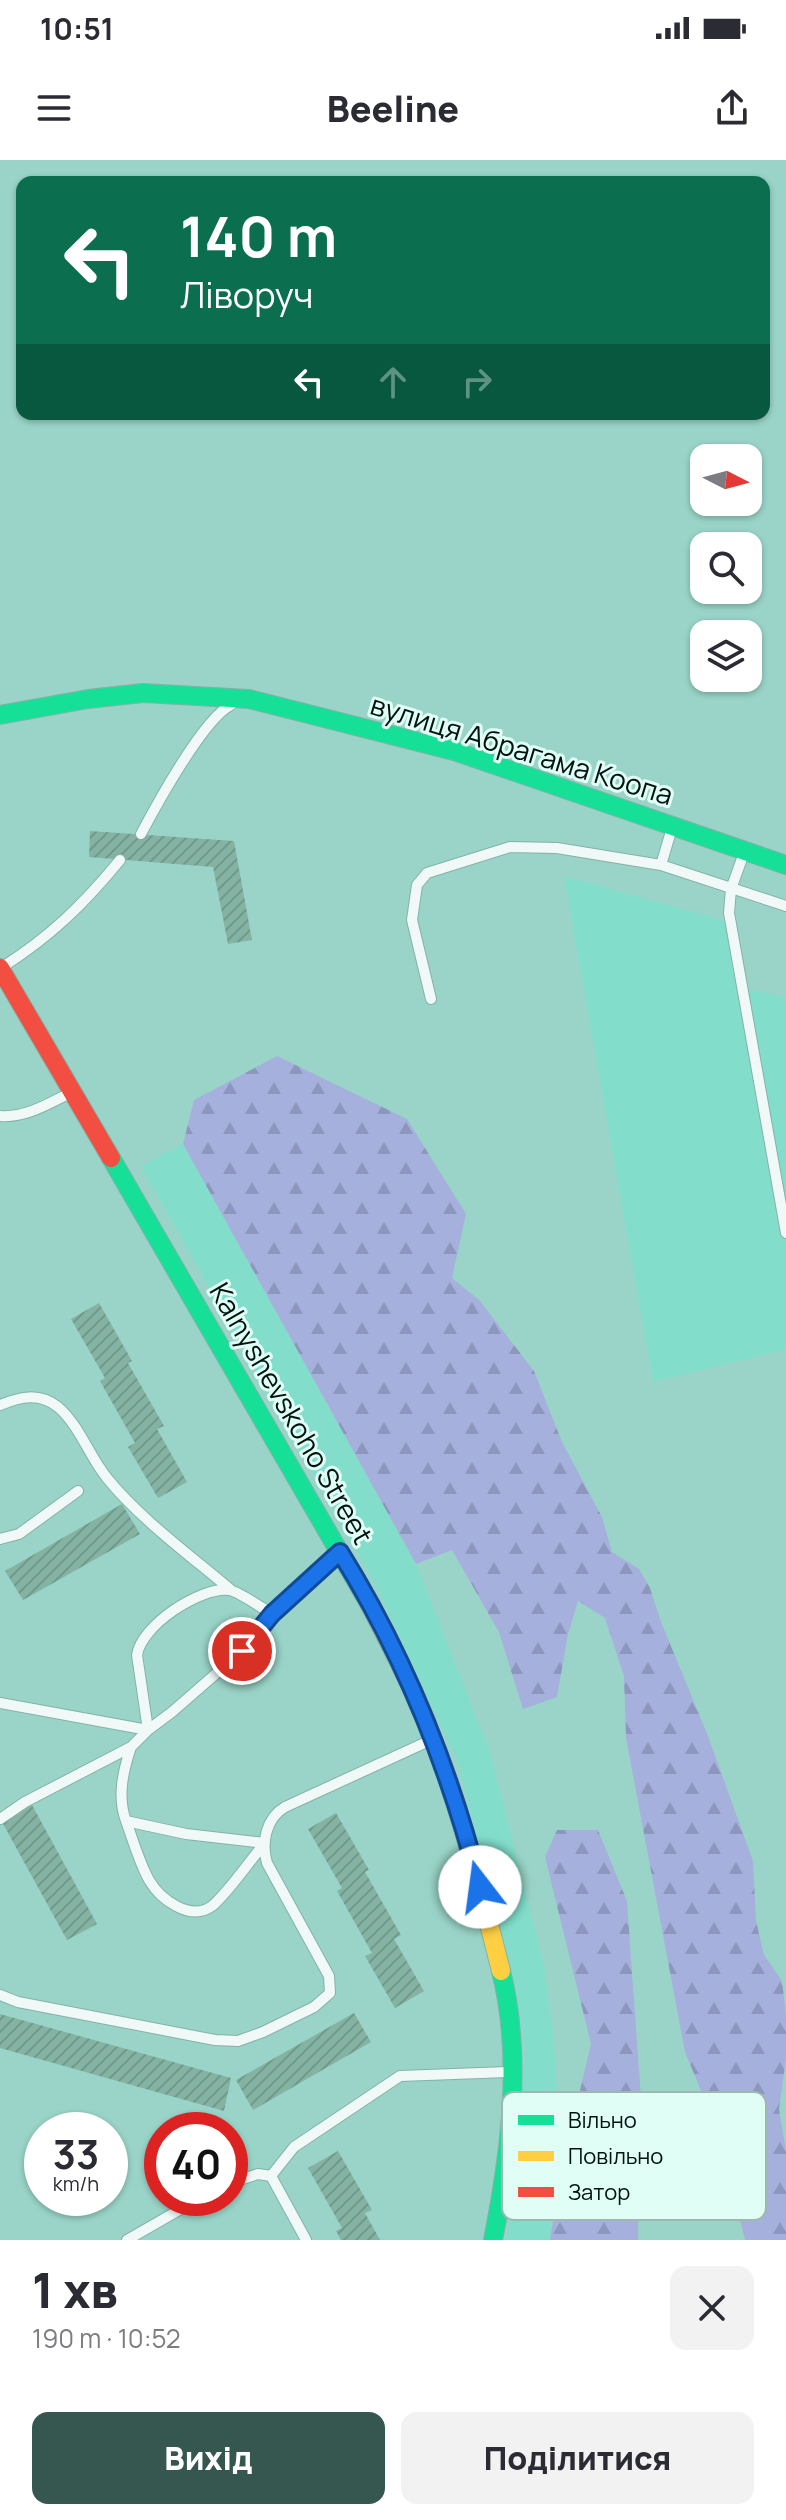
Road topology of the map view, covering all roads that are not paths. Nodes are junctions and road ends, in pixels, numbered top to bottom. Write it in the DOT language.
graph roads {
  1 [pos="249,699"];
  2 [pos="0,715"];
  3 [pos="673,826"];
  4 [pos="141,834"];
  5 [pos="744,851"];
  6 [pos="120,860"];
  7 [pos="661,865"];
  8 [pos="786,865"];
  9 [pos="731,889"];
  10 [pos="786,906"];
  11 [pos="0,968"];
  12 [pos="431,999"];
  13 [pos="72,1092"];
  14 [pos="0,1116"];
  15 [pos="786,1233"];
  16 [pos="0,1405"];
  17 [pos="78,1491"];
  18 [pos="0,1539"];
  19 [pos="340,1552"];
  20 [pos="231,1590"];
  21 [pos="272,1614"];
  22 [pos="0,1703"];
  23 [pos="148,1730"];
  24 [pos="433,1739"];
  25 [pos="131,1747"];
  26 [pos="0,1819"];
  27 [pos="126,1821"];
  28 [pos="265,1843"];
  29 [pos="0,1995"];
  30 [pos="511,2072"];
  31 [pos="510,2092"];
  32 [pos="271,2176"];
  33 [pos="248,2177"];
  34 [pos="502,2193"];
  35 [pos="169,2216"];
  36 [pos="127,2240"];
  37 [pos="306,2240"];
  38 [pos="493,2240"];
  1 -- 2 [label="street, вулиця Абрагама Коопа"];
  1 -- 3 [label="street, вулиця Абрагама Коопа"];
  1 -- 4 [label="lane"];
  3 -- 5 [label="street, вулиця Абрагама Коопа"];
  3 -- 7 [label="lane"];
  5 -- 8 [label="street, вулиця Абрагама Коопа"];
  5 -- 9 [label="lane"];
  6 -- 11 [label="lane"];
  7 -- 9 [label="lane"];
  7 -- 12 [label="lane"];
  9 -- 10 [label="lane"];
  9 -- 15 [label="lane"];
  11 -- 13 [label="street, Kalnyshevskoho Street"];
  13 -- 14 [label="lane"];
  13 -- 19 [label="street, Kalnyshevskoho Street"];
  16 -- 20 [label="lane"];
  17 -- 18 [label="lane"];
  19 -- 21 [label="lane"];
  19 -- 24 [label="street, Kalnyshevskoho Street"];
  20 -- 21 [label="lane"];
  20 -- 23 [label="lane"];
  21 -- 23 [label="lane"];
  22 -- 23 [label="lane"];
  23 -- 25 [label="lane"];
  24 -- 28 [label="lane"];
  24 -- 30 [label="street, Kalnyshevskoho Street"];
  25 -- 26 [label="lane"];
  25 -- 27 [label="lane"];
  27 -- 28 [label="lane"];
  27 -- 28 [label="lane"];
  28 -- 29 [label="lane"];
  30 -- 31 [label="street, Kalnyshevskoho Street"];
  30 -- 32 [label="lane"];
  32 -- 33 [label="lane"];
  32 -- 37 [label="lane"];
  34 -- 38 [label="street, Kalnyshevskoho Street"];
  35 -- 36 [label="lane"];
}
